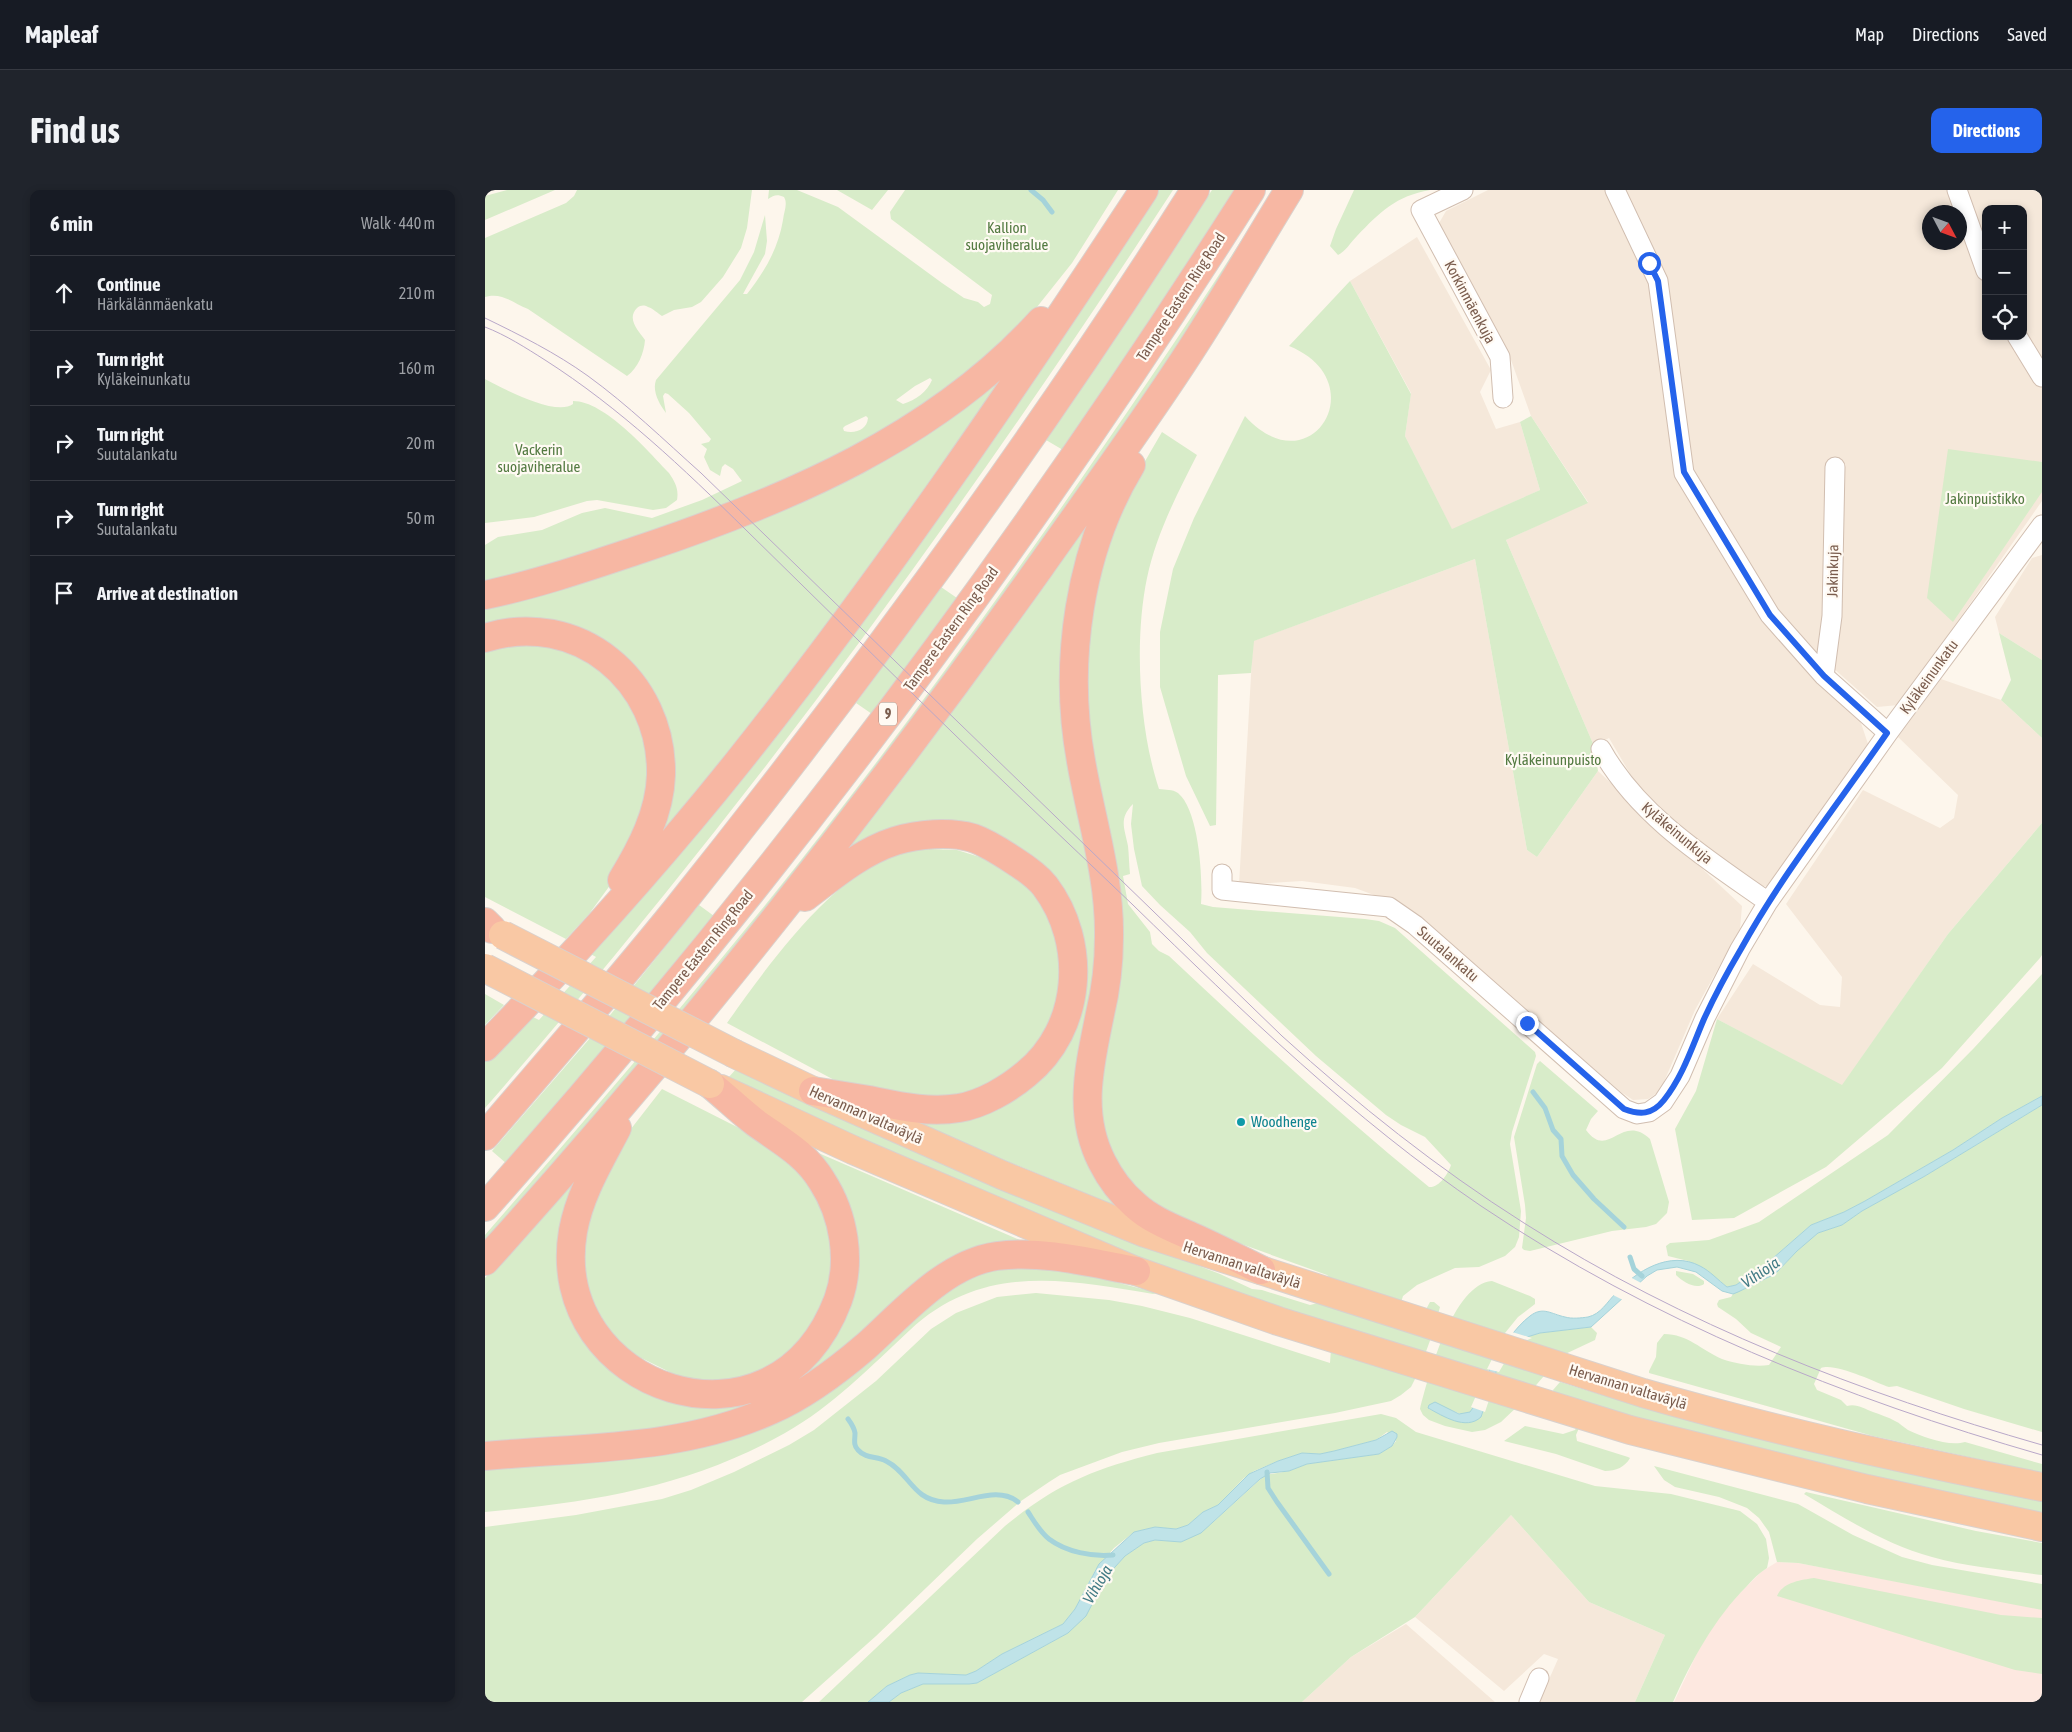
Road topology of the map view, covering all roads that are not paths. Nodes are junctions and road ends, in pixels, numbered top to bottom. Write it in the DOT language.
graph roads {
  1 [pos="1144,190"];
  2 [pos="1195,190"];
  3 [pos="1251,190"];
  4 [pos="1289,190"];
  5 [pos="1463,190"];
  6 [pos="1615,190"];
  7 [pos="1957,190"];
  8 [pos="1982,261"];
  9 [pos="1095,264"];
  10 [pos="2019,340"];
  11 [pos="1184,360"];
  12 [pos="2042,377"];
  13 [pos="1503,398"];
  14 [pos="1835,467"];
  15 [pos="2042,525"];
  16 [pos="485,595"];
  17 [pos="485,638"];
  18 [pos="1824,676"];
  19 [pos="1887,733"];
  20 [pos="1601,749"];
  21 [pos="1222,874"];
  22 [pos="1768,902"];
  23 [pos="777,917"];
  24 [pos="491,928"];
  25 [pos="587,938"];
  26 [pos="485,968"];
  27 [pos="490,1041"];
  28 [pos="710,1084"];
  29 [pos="638,1087"];
  30 [pos="813,1091"];
  31 [pos="1649,1112"];
  32 [pos="485,1136"];
  33 [pos="485,1207"];
  34 [pos="485,1261"];
  35 [pos="1261,1270"];
  36 [pos="1136,1271"];
  37 [pos="485,1456"];
  38 [pos="2042,1487"];
  39 [pos="2042,1527"];
  40 [pos="1539,1678"];
  41 [pos="1529,1702"];
  1 -- 9 [label="highway"];
  2 -- 32 [label="highway"];
  3 -- 33 [label="highway, Tampere Eastern Ring Road / 9"];
  4 -- 11 [label="highway"];
  5 -- 13 [label="street, Korkinmäenkuja"];
  6 -- 18 [label="street"];
  7 -- 8 [label="street"];
  9 -- 16 [label="highway"];
  9 -- 25 [label="highway"];
  10 -- 12 [label="street"];
  11 -- 23 [label="highway"];
  11 -- 35 [label="highway"];
  14 -- 18 [label="street, Jakinkuja"];
  15 -- 19 [label="street, Kyläkeinunkatu"];
  17 -- 25 [label="highway"];
  18 -- 19 [label="street"];
  19 -- 22 [label="street, Kyläkeinunkatu"];
  20 -- 22 [label="street, Kyläkeinunkuja"];
  21 -- 31 [label="street, Suutalankatu"];
  22 -- 31 [label="street, Kyläkeinunkatu"];
  23 -- 29 [label="highway"];
  23 -- 30 [label="highway"];
  24 -- 30 [label="highway, Hervannan valtaväylä, bridge"];
  25 -- 27 [label="highway"];
  26 -- 28 [label="highway, bridge"];
  28 -- 29 [label="highway"];
  28 -- 36 [label="highway"];
  29 -- 34 [label="highway"];
  30 -- 35 [label="highway, Hervannan valtaväylä"];
  35 -- 38 [label="highway, Hervannan valtaväylä"];
  36 -- 37 [label="highway"];
  36 -- 39 [label="highway"];
  40 -- 41 [label="street"];
}
